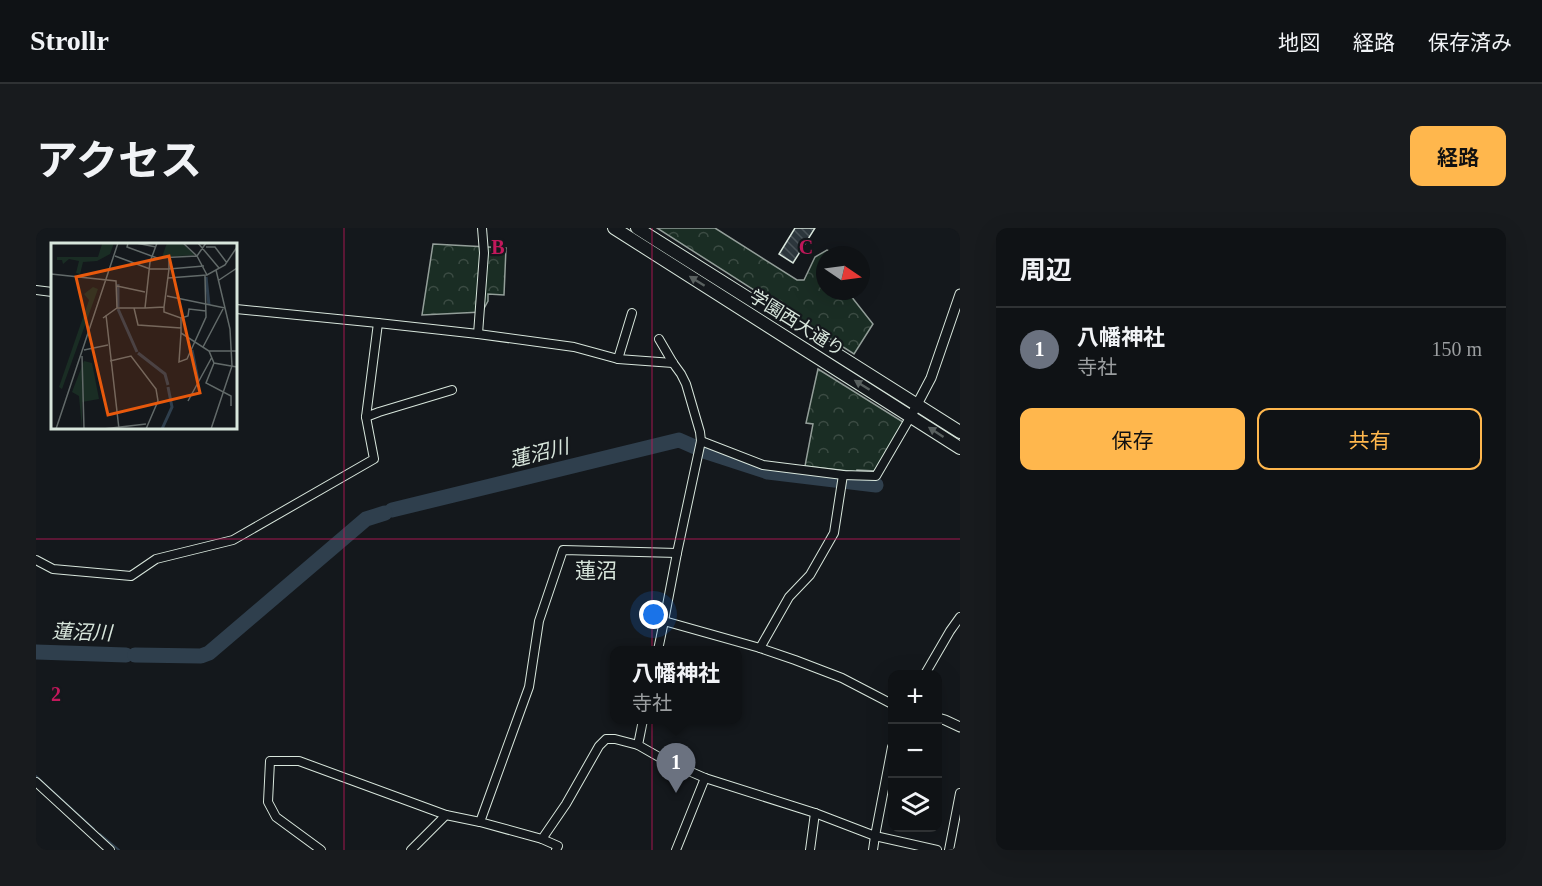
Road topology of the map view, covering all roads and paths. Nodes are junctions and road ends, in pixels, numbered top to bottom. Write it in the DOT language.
graph roads {
  1 [pos="482,228"];
  2 [pos="614,228"];
  3 [pos="637,228"];
  4 [pos="36,290"];
  5 [pos="51,292"];
  6 [pos="960,294"];
  7 [pos="237,309"];
  8 [pos="632,313"];
  9 [pos="378,323"];
  10 [pos="478,334"];
  11 [pos="660,339"];
  12 [pos="618,358"];
  13 [pos="673,363"];
  14 [pos="452,390"];
  15 [pos="914,411"];
  16 [pos="366,417"];
  17 [pos="960,432"];
  18 [pos="701,441"];
  19 [pos="960,448"];
  20 [pos="843,476"];
  21 [pos="677,553"];
  22 [pos="36,560"];
  23 [pos="960,617"];
  24 [pos="664,621"];
  25 [pos="659,646"];
  26 [pos="760,648"];
  27 [pos="928,670"];
  28 [pos="888,702"];
  29 [pos="942,720"];
  30 [pos="642,724"];
  31 [pos="960,727"];
  32 [pos="638,745"];
  33 [pos="888,768"];
  34 [pos="705,778"];
  35 [pos="36,782"];
  36 [pos="960,796"];
  37 [pos="815,813"];
  38 [pos="446,815"];
  39 [pos="480,822"];
  40 [pos="875,836"];
  41 [pos="542,839"];
  42 [pos="110,850"];
  43 [pos="321,850"];
  44 [pos="411,850"];
  45 [pos="556,850"];
  46 [pos="676,850"];
  47 [pos="810,850"];
  48 [pos="873,850"];
  49 [pos="937,850"];
  50 [pos="949,850"];
  1 -- 10 [label="street"];
  15 -- 2 [label="highway, 学園西大通り, one-way"];
  3 -- 15 [label="highway, 学園西大通り"];
  4 -- 5 [label="street"];
  6 -- 15 [label="street"];
  7 -- 9 [label="street"];
  8 -- 12 [label="street"];
  9 -- 10 [label="street"];
  9 -- 16 [label="street"];
  10 -- 12 [label="street"];
  11 -- 13 [label="street"];
  12 -- 13 [label="street"];
  13 -- 18 [label="street"];
  14 -- 16 [label="street"];
  15 -- 17 [label="highway, 学園西大通り"];
  19 -- 15 [label="highway, 学園西大通り, one-way"];
  15 -- 20 [label="street"];
  16 -- 22 [label="street"];
  18 -- 20 [label="street"];
  18 -- 21 [label="street"];
  20 -- 26 [label="street"];
  21 -- 24 [label="street"];
  21 -- 39 [label="street"];
  23 -- 27 [label="street"];
  24 -- 25 [label="street"];
  24 -- 26 [label="street"];
  26 -- 28 [label="street"];
  29 -- 31 [label="street"];
  30 -- 32 [label="street"];
  32 -- 34 [label="street"];
  32 -- 41 [label="street"];
  33 -- 40 [label="street"];
  34 -- 37 [label="street"];
  34 -- 46 [label="street"];
  35 -- 42 [label="street"];
  36 -- 50 [label="street"];
  37 -- 40 [label="street"];
  37 -- 47 [label="street"];
  38 -- 39 [label="street"];
  38 -- 43 [label="street"];
  38 -- 44 [label="street"];
  39 -- 41 [label="street"];
  40 -- 48 [label="street"];
  40 -- 49 [label="street"];
  41 -- 45 [label="street"];
}
